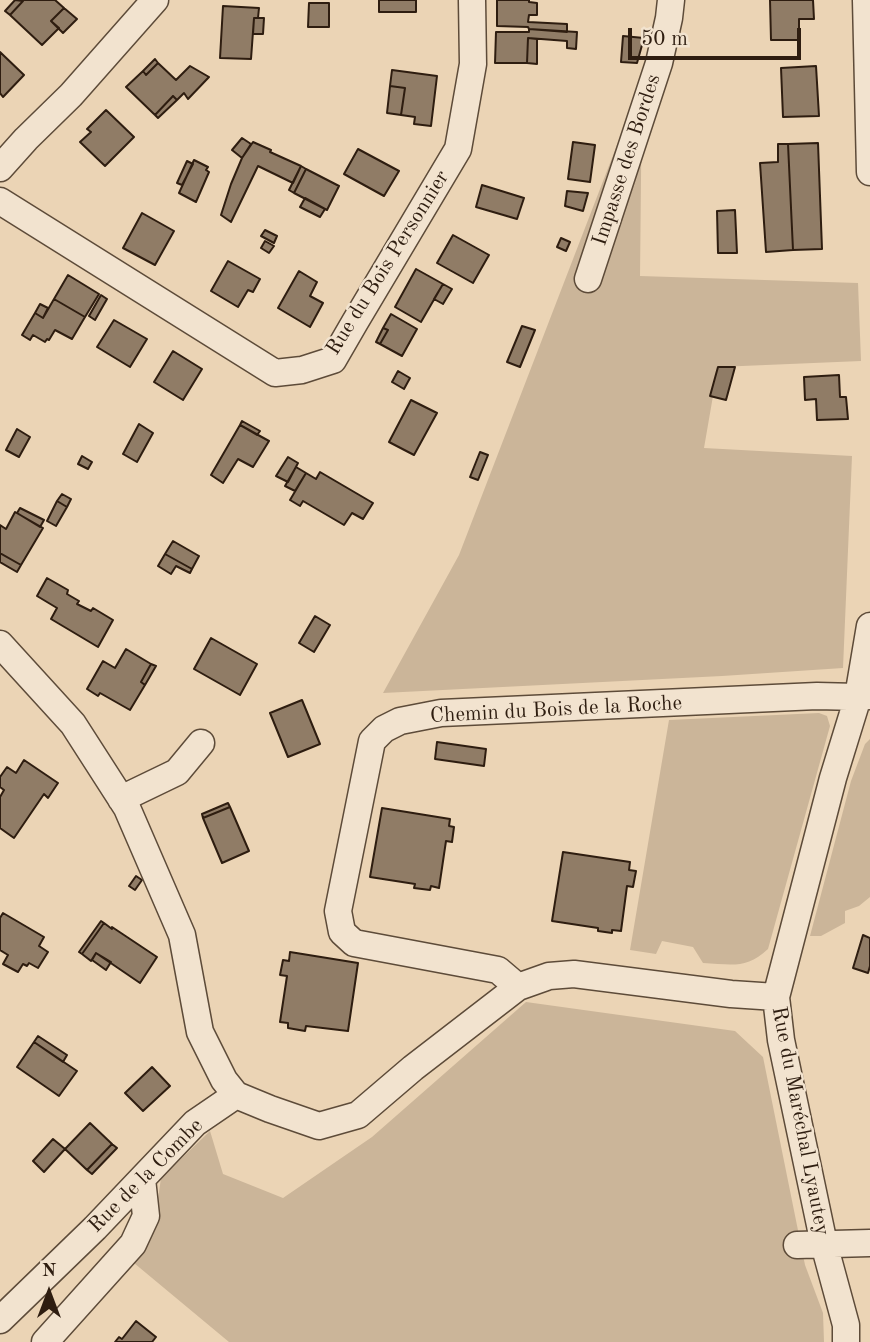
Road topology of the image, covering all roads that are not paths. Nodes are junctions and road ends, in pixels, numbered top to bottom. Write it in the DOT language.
graph roads {
  1 [pos="155,0"];
  2 [pos="472,0"];
  3 [pos="671,0"];
  4 [pos="866,0"];
  5 [pos="0,168"];
  6 [pos="870,172"];
  7 [pos="0,201"];
  8 [pos="588,279"];
  9 [pos="870,626"];
  10 [pos="0,644"];
  11 [pos="864,697"];
  12 [pos="201,743"];
  13 [pos="121,799"];
  14 [pos="518,987"];
  15 [pos="776,997"];
  16 [pos="236,1095"];
  17 [pos="142,1179"];
  18 [pos="870,1243"];
  19 [pos="824,1244"];
  20 [pos="797,1245"];
  21 [pos="0,1320"];
  22 [pos="45,1342"];
  23 [pos="846,1342"];
  1 -- 5 [label="street"];
  2 -- 7 [label="street, Rue du Bois Personnier"];
  3 -- 8 [label="street, Impasse des Bordes"];
  4 -- 6 [label="street"];
  9 -- 11 [label="street, Rue du Maréchal Lyautey"];
  10 -- 13 [label="street"];
  11 -- 14 [label="street, Chemin du Bois de la Roche"];
  11 -- 15 [label="street, Rue du Maréchal Lyautey"];
  12 -- 13 [label="street"];
  13 -- 16 [label="street"];
  14 -- 15 [label="street"];
  14 -- 16 [label="street"];
  15 -- 19 [label="street, Rue du Maréchal Lyautey"];
  16 -- 17 [label="street, Rue de la Combe"];
  17 -- 21 [label="street, Rue de la Combe"];
  17 -- 22 [label="street"];
  18 -- 19 [label="street"];
  19 -- 20 [label="street"];
  19 -- 23 [label="street, Rue du Maréchal Lyautey"];
}
